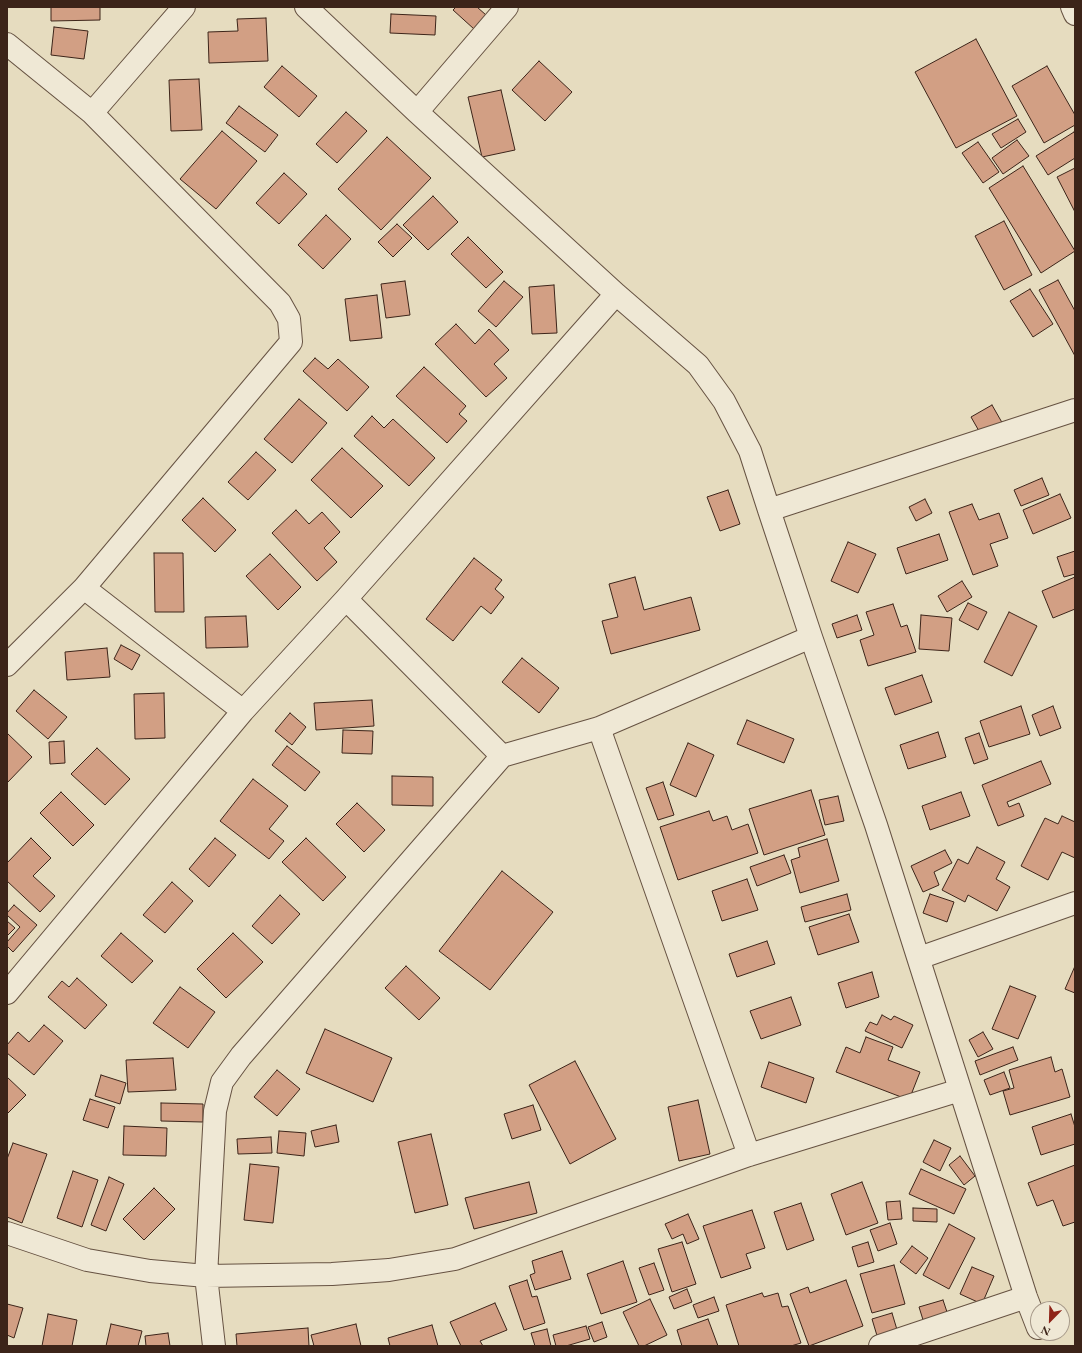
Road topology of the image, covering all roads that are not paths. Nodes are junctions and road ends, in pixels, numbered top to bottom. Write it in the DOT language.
graph roads {
  1 [pos="184,7"];
  2 [pos="306,7"];
  3 [pos="507,7"];
  4 [pos="1072,7"];
  5 [pos="1075,14"];
  6 [pos="7,44"];
  7 [pos="417,112"];
  8 [pos="92,113"];
  9 [pos="616,294"];
  10 [pos="1075,410"];
  11 [pos="770,510"];
  12 [pos="84,588"];
  13 [pos="346,599"];
  14 [pos="811,637"];
  15 [pos="7,665"];
  16 [pos="244,711"];
  17 [pos="599,728"];
  18 [pos="502,756"];
  19 [pos="1075,903"];
  20 [pos="919,958"];
  21 [pos="7,992"];
  22 [pos="960,1090"];
  23 [pos="749,1155"];
  24 [pos="7,1233"];
  25 [pos="206,1276"];
  26 [pos="1026,1297"];
  27 [pos="1030,1307"];
  28 [pos="214,1346"];
  29 [pos="880,1346"];
  1 -- 8 [label="street"];
  2 -- 7 [label="street"];
  3 -- 7 [label="street"];
  4 -- 5 [label="street"];
  6 -- 8 [label="street"];
  7 -- 9 [label="street"];
  8 -- 12 [label="street"];
  9 -- 11 [label="street"];
  9 -- 13 [label="street"];
  10 -- 11 [label="street"];
  11 -- 14 [label="street"];
  12 -- 15 [label="street"];
  12 -- 16 [label="street"];
  13 -- 16 [label="street"];
  13 -- 18 [label="street"];
  14 -- 17 [label="street"];
  14 -- 20 [label="street"];
  16 -- 21 [label="street"];
  17 -- 18 [label="street"];
  17 -- 23 [label="street"];
  18 -- 25 [label="street"];
  19 -- 20 [label="street"];
  20 -- 22 [label="street"];
  22 -- 23 [label="street"];
  22 -- 26 [label="street"];
  23 -- 25 [label="street"];
  24 -- 25 [label="street"];
  25 -- 28 [label="street"];
  26 -- 27 [label="street"];
  26 -- 29 [label="street"];
}
